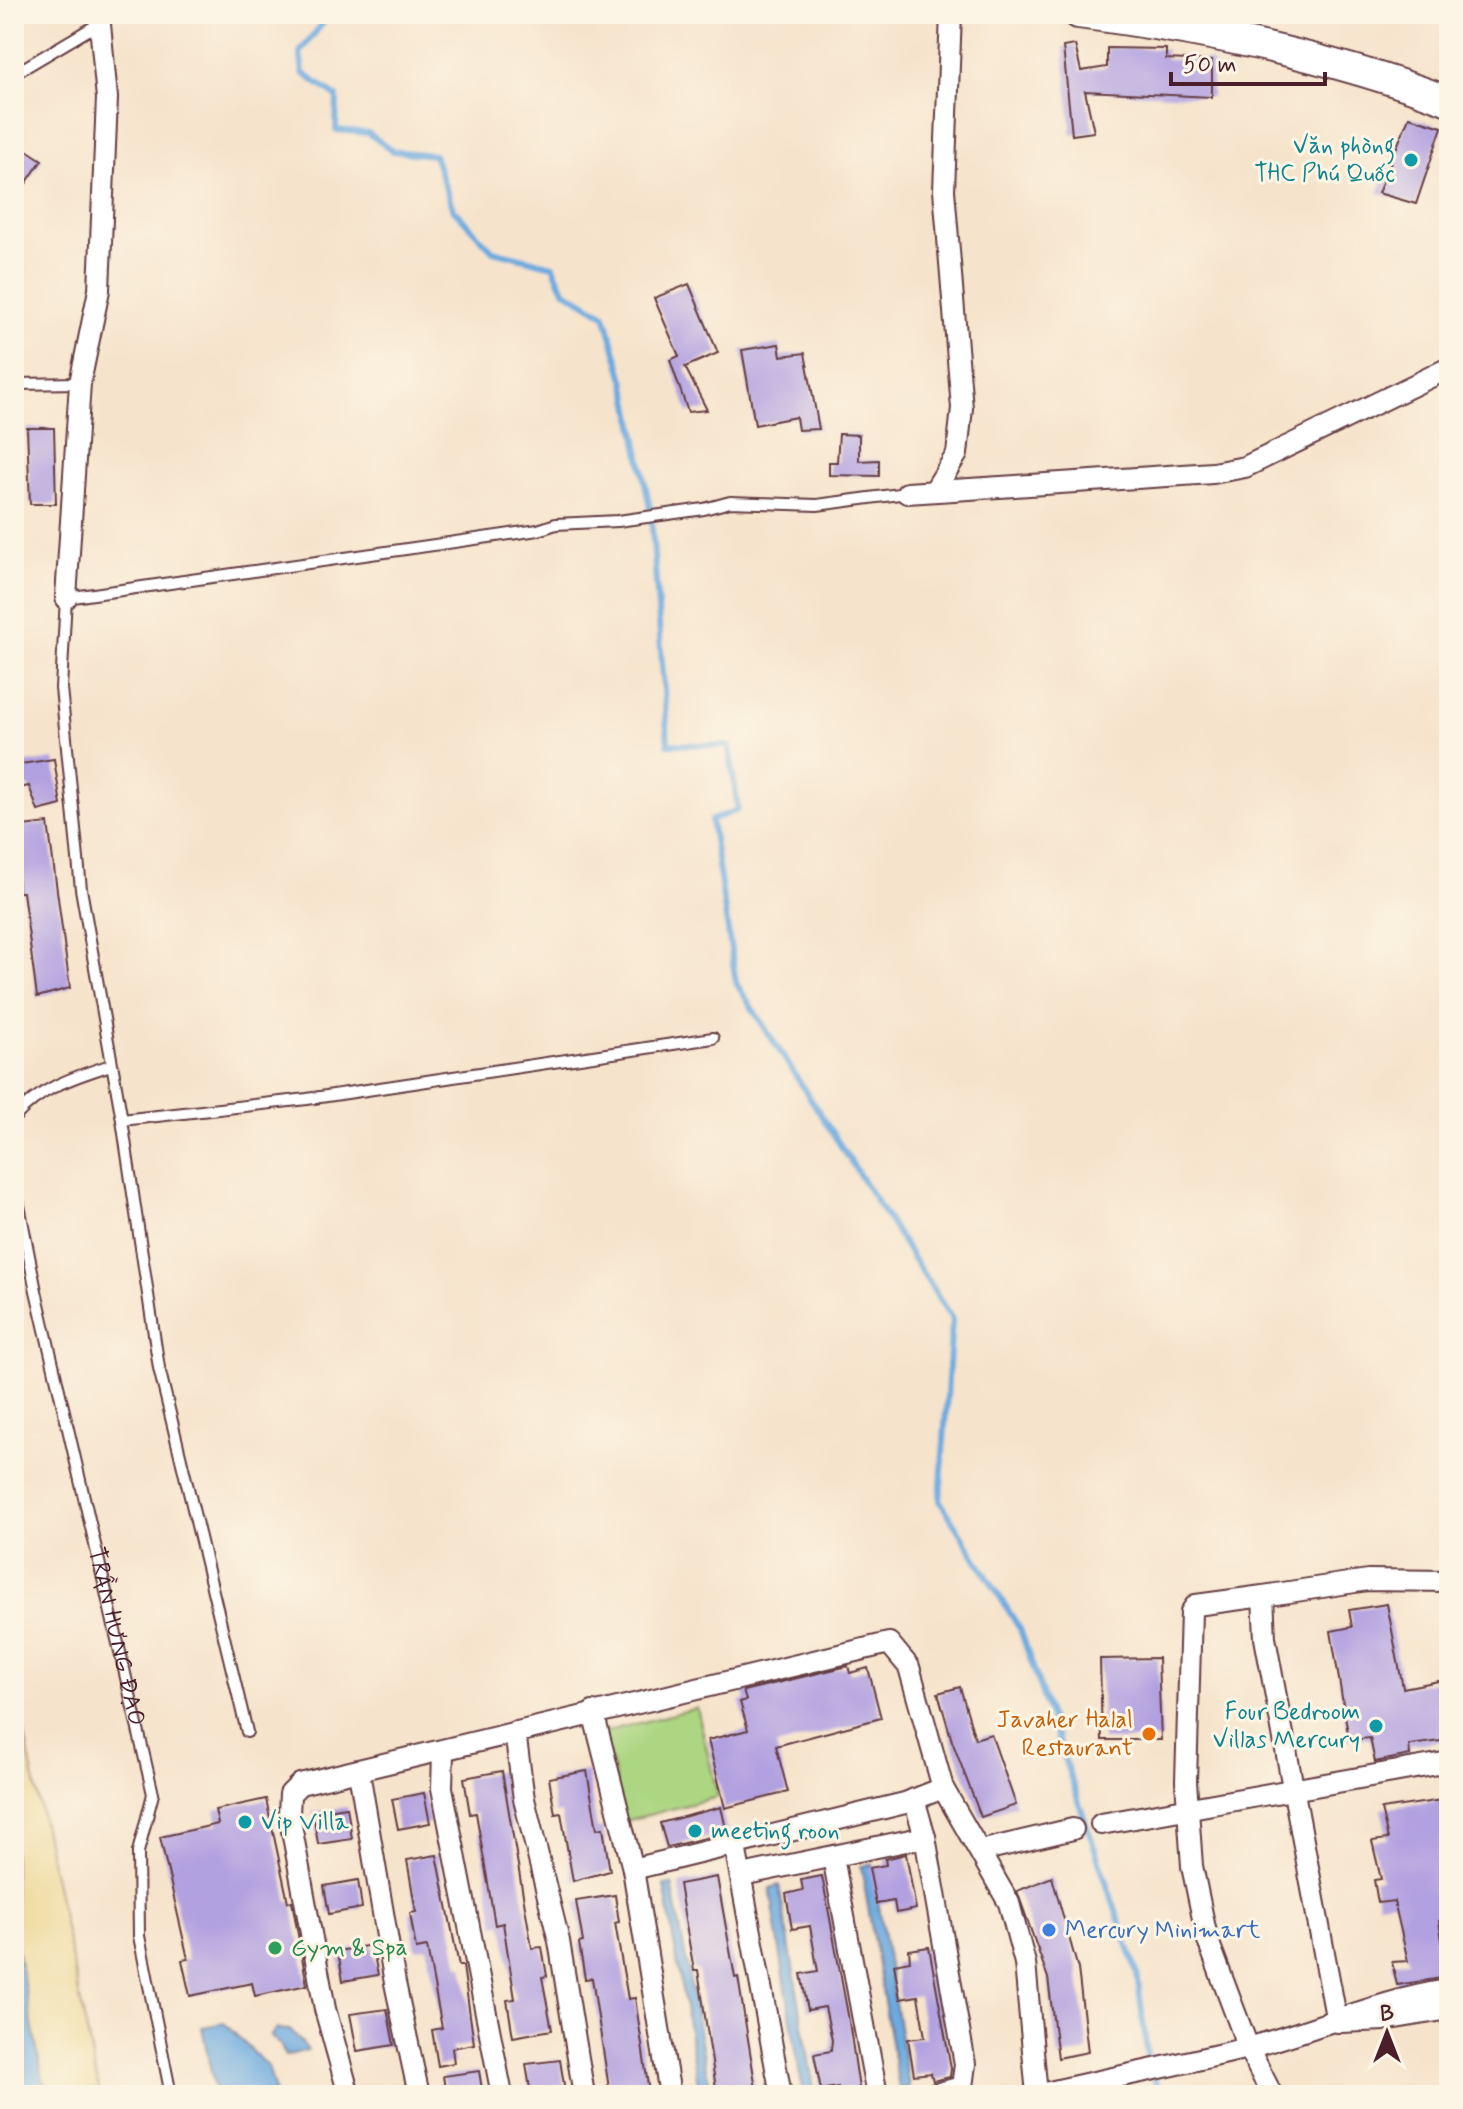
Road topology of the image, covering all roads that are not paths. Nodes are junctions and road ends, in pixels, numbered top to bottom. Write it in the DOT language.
graph roads {
  1 [pos="951,14"];
  2 [pos="1078,14"];
  3 [pos="100,19"];
  4 [pos="14,74"];
  5 [pos="1449,101"];
  6 [pos="1449,368"];
  7 [pos="80,383"];
  8 [pos="14,384"];
  9 [pos="934,491"];
  10 [pos="907,493"];
  11 [pos="66,598"];
  12 [pos="713,1038"];
  13 [pos="111,1065"];
  14 [pos="14,1118"];
  15 [pos="122,1120"];
  16 [pos="14,1180"];
  17 [pos="1449,1581"];
  18 [pos="1263,1596"];
  19 [pos="593,1712"];
  20 [pos="247,1732"];
  21 [pos="515,1732"];
  22 [pos="443,1752"];
  23 [pos="1449,1762"];
  24 [pos="359,1772"];
  25 [pos="943,1788"];
  26 [pos="1294,1788"];
  27 [pos="914,1799"];
  28 [pos="1188,1809"];
  29 [pos="1101,1824"];
  30 [pos="1073,1829"];
  31 [pos="925,1837"];
  32 [pos="735,1846"];
  33 [pos="980,1851"];
  34 [pos="833,1857"];
  35 [pos="633,1869"];
  36 [pos="742,1875"];
  37 [pos="1449,1990"];
  38 [pos="1449,2009"];
  39 [pos="1337,2022"];
  40 [pos="1248,2047"];
  41 [pos="171,2095"];
  42 [pos="349,2095"];
  43 [pos="419,2095"];
  44 [pos="502,2095"];
  45 [pos="584,2095"];
  46 [pos="670,2095"];
  47 [pos="781,2095"];
  48 [pos="877,2095"];
  49 [pos="932,2095"];
  50 [pos="1037,2095"];
  51 [pos="1272,2095"];
  1 -- 9 [label="street"];
  2 -- 5 [label="main road"];
  3 -- 4 [label="lane"];
  3 -- 7 [label="street"];
  6 -- 9 [label="street"];
  7 -- 8 [label="lane"];
  7 -- 11 [label="street"];
  9 -- 10 [label="street"];
  10 -- 11 [label="lane"];
  11 -- 13 [label="lane"];
  12 -- 15 [label="lane"];
  13 -- 14 [label="lane"];
  13 -- 15 [label="lane"];
  15 -- 20 [label="lane"];
  16 -- 41 [label="lane, TRẦN HƯNG ĐẠO"];
  17 -- 18 [label="street"];
  18 -- 26 [label="street"];
  18 -- 28 [label="street"];
  19 -- 21 [label="street"];
  19 -- 25 [label="street"];
  19 -- 35 [label="street"];
  21 -- 22 [label="street"];
  21 -- 45 [label="street"];
  22 -- 24 [label="street"];
  22 -- 44 [label="street"];
  23 -- 26 [label="street"];
  24 -- 42 [label="street"];
  24 -- 43 [label="street"];
  25 -- 27 [label="street"];
  25 -- 33 [label="street"];
  26 -- 28 [label="street"];
  26 -- 39 [label="street"];
  27 -- 31 [label="street"];
  27 -- 32 [label="street"];
  28 -- 29 [label="street"];
  28 -- 40 [label="street"];
  30 -- 33 [label="street"];
  31 -- 34 [label="street"];
  31 -- 49 [label="street"];
  32 -- 35 [label="street"];
  32 -- 36 [label="street"];
  33 -- 50 [label="street"];
  34 -- 36 [label="street"];
  34 -- 48 [label="street"];
  35 -- 46 [label="street"];
  36 -- 47 [label="street"];
  37 -- 39 [label="street"];
  38 -- 39 [label="street"];
  39 -- 40 [label="street"];
  40 -- 50 [label="street"];
  40 -- 51 [label="street"];
}
